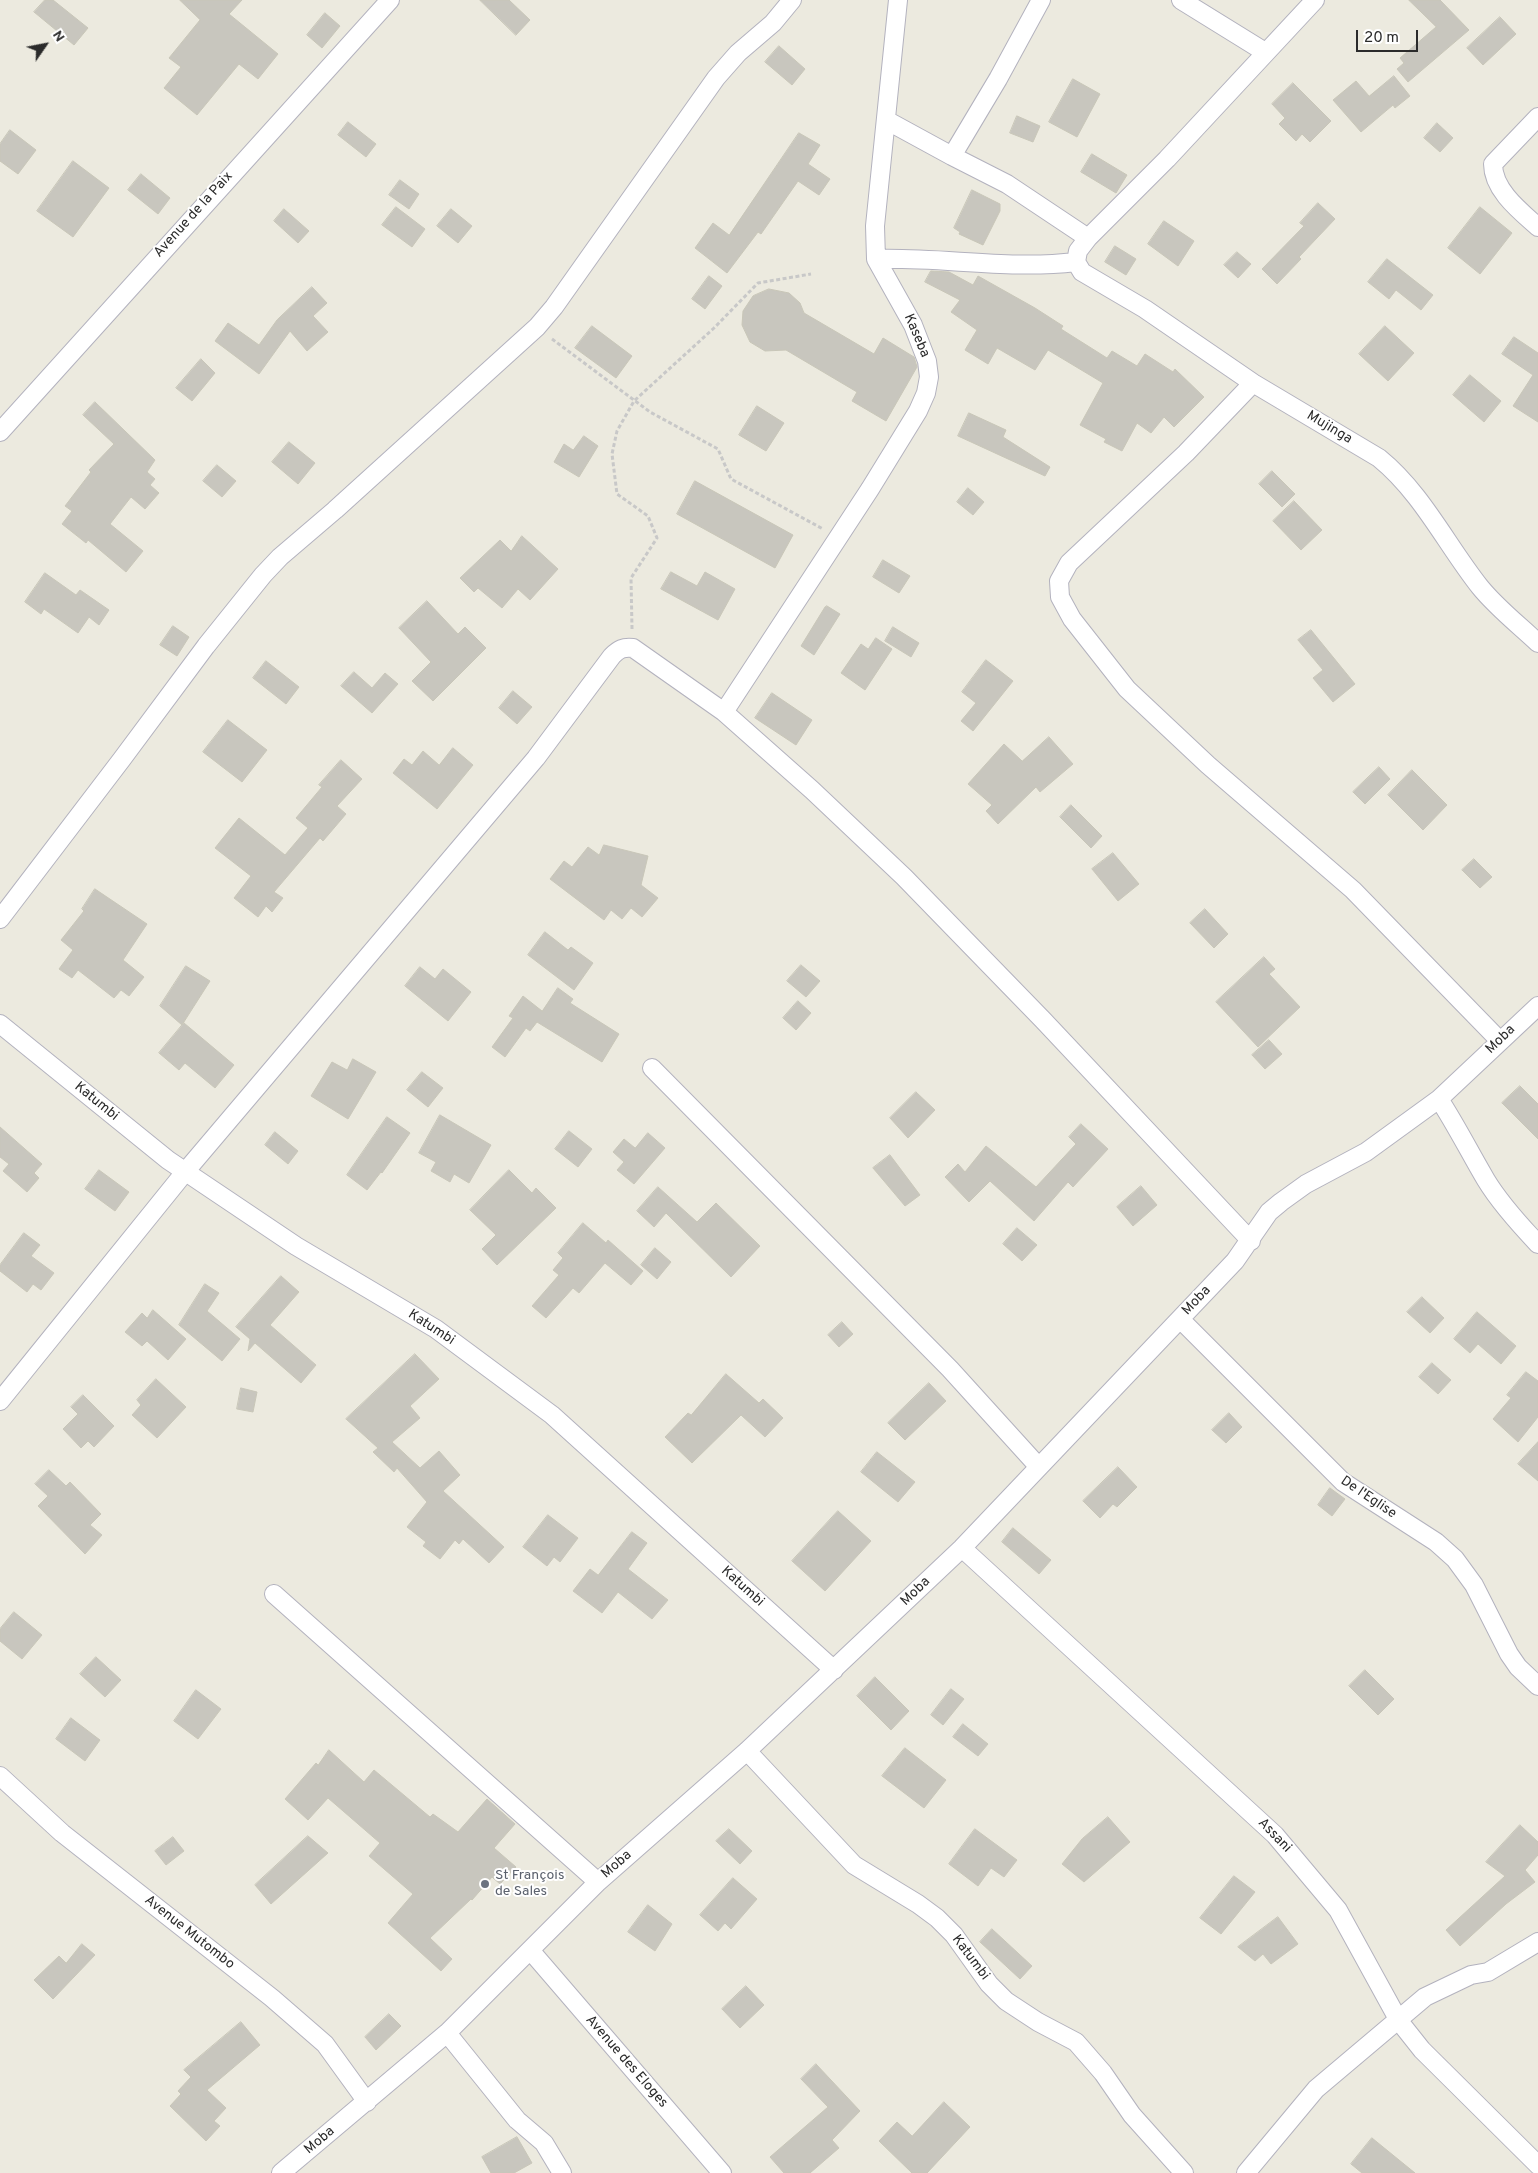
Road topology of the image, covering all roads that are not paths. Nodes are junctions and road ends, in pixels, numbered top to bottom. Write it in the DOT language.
graph roads {
  1 [pos="390,0"];
  2 [pos="792,0"];
  3 [pos="898,0"];
  4 [pos="1041,0"];
  5 [pos="1181,0"];
  6 [pos="1316,0"];
  7 [pos="1265,52"];
  8 [pos="1538,117"];
  9 [pos="886,120"];
  10 [pos="952,156"];
  11 [pos="1538,227"];
  12 [pos="1088,238"];
  13 [pos="876,259"];
  14 [pos="1076,262"];
  15 [pos="1253,383"];
  16 [pos="0,432"];
  17 [pos="1538,643"];
  18 [pos="724,712"];
  19 [pos="0,919"];
  20 [pos="1538,1006"];
  21 [pos="0,1024"];
  22 [pos="1500,1041"];
  23 [pos="652,1068"];
  24 [pos="1439,1099"];
  25 [pos="185,1172"];
  26 [pos="1250,1241"];
  27 [pos="1538,1244"];
  28 [pos="1180,1319"];
  29 [pos="0,1402"];
  30 [pos="1038,1466"];
  31 [pos="962,1548"];
  32 [pos="274,1594"];
  33 [pos="834,1670"];
  34 [pos="1538,1686"];
  35 [pos="747,1751"];
  36 [pos="0,1776"];
  37 [pos="598,1882"];
  38 [pos="1538,1942"];
  39 [pos="530,1950"];
  40 [pos="1399,2021"];
  41 [pos="446,2033"];
  42 [pos="367,2102"];
  43 [pos="1538,2165"];
  44 [pos="282,2173"];
  45 [pos="562,2173"];
  46 [pos="722,2173"];
  47 [pos="1184,2173"];
  48 [pos="1246,2173"];
  1 -- 16 [label="street, Avenue de la Paix"];
  2 -- 19 [label="street"];
  3 -- 9 [label="street, Kaseba"];
  4 -- 10 [label="street"];
  5 -- 7 [label="street"];
  6 -- 7 [label="street"];
  7 -- 12 [label="street"];
  8 -- 11 [label="street"];
  9 -- 10 [label="street"];
  9 -- 13 [label="street, Kaseba"];
  10 -- 12 [label="street"];
  12 -- 14 [label="street"];
  13 -- 14 [label="street"];
  13 -- 18 [label="street, Kaseba"];
  14 -- 15 [label="street, Mujinga"];
  15 -- 17 [label="street, Mujinga"];
  15 -- 22 [label="street"];
  18 -- 25 [label="street"];
  18 -- 26 [label="street"];
  20 -- 22 [label="street, Moba"];
  21 -- 25 [label="street, Katumbi"];
  22 -- 24 [label="street, Moba"];
  23 -- 30 [label="street"];
  24 -- 26 [label="street, Moba"];
  24 -- 27 [label="street"];
  25 -- 29 [label="street"];
  25 -- 33 [label="street, Katumbi"];
  26 -- 28 [label="street, Moba"];
  28 -- 30 [label="street, Moba"];
  28 -- 34 [label="street, De l'Eglise"];
  30 -- 31 [label="street, Moba"];
  31 -- 33 [label="street, Moba"];
  31 -- 40 [label="street, Assani"];
  32 -- 37 [label="street"];
  33 -- 35 [label="street, Moba"];
  35 -- 37 [label="street, Moba"];
  35 -- 47 [label="street, Katumbi"];
  36 -- 42 [label="street, Avenue Mutombo"];
  37 -- 39 [label="street, Moba"];
  38 -- 40 [label="street"];
  39 -- 41 [label="street, Moba"];
  39 -- 46 [label="street, Avenue des Eloges"];
  40 -- 43 [label="street, Assani"];
  40 -- 48 [label="street"];
  41 -- 42 [label="street, Moba"];
  41 -- 45 [label="street"];
  42 -- 44 [label="street, Moba"];
}
